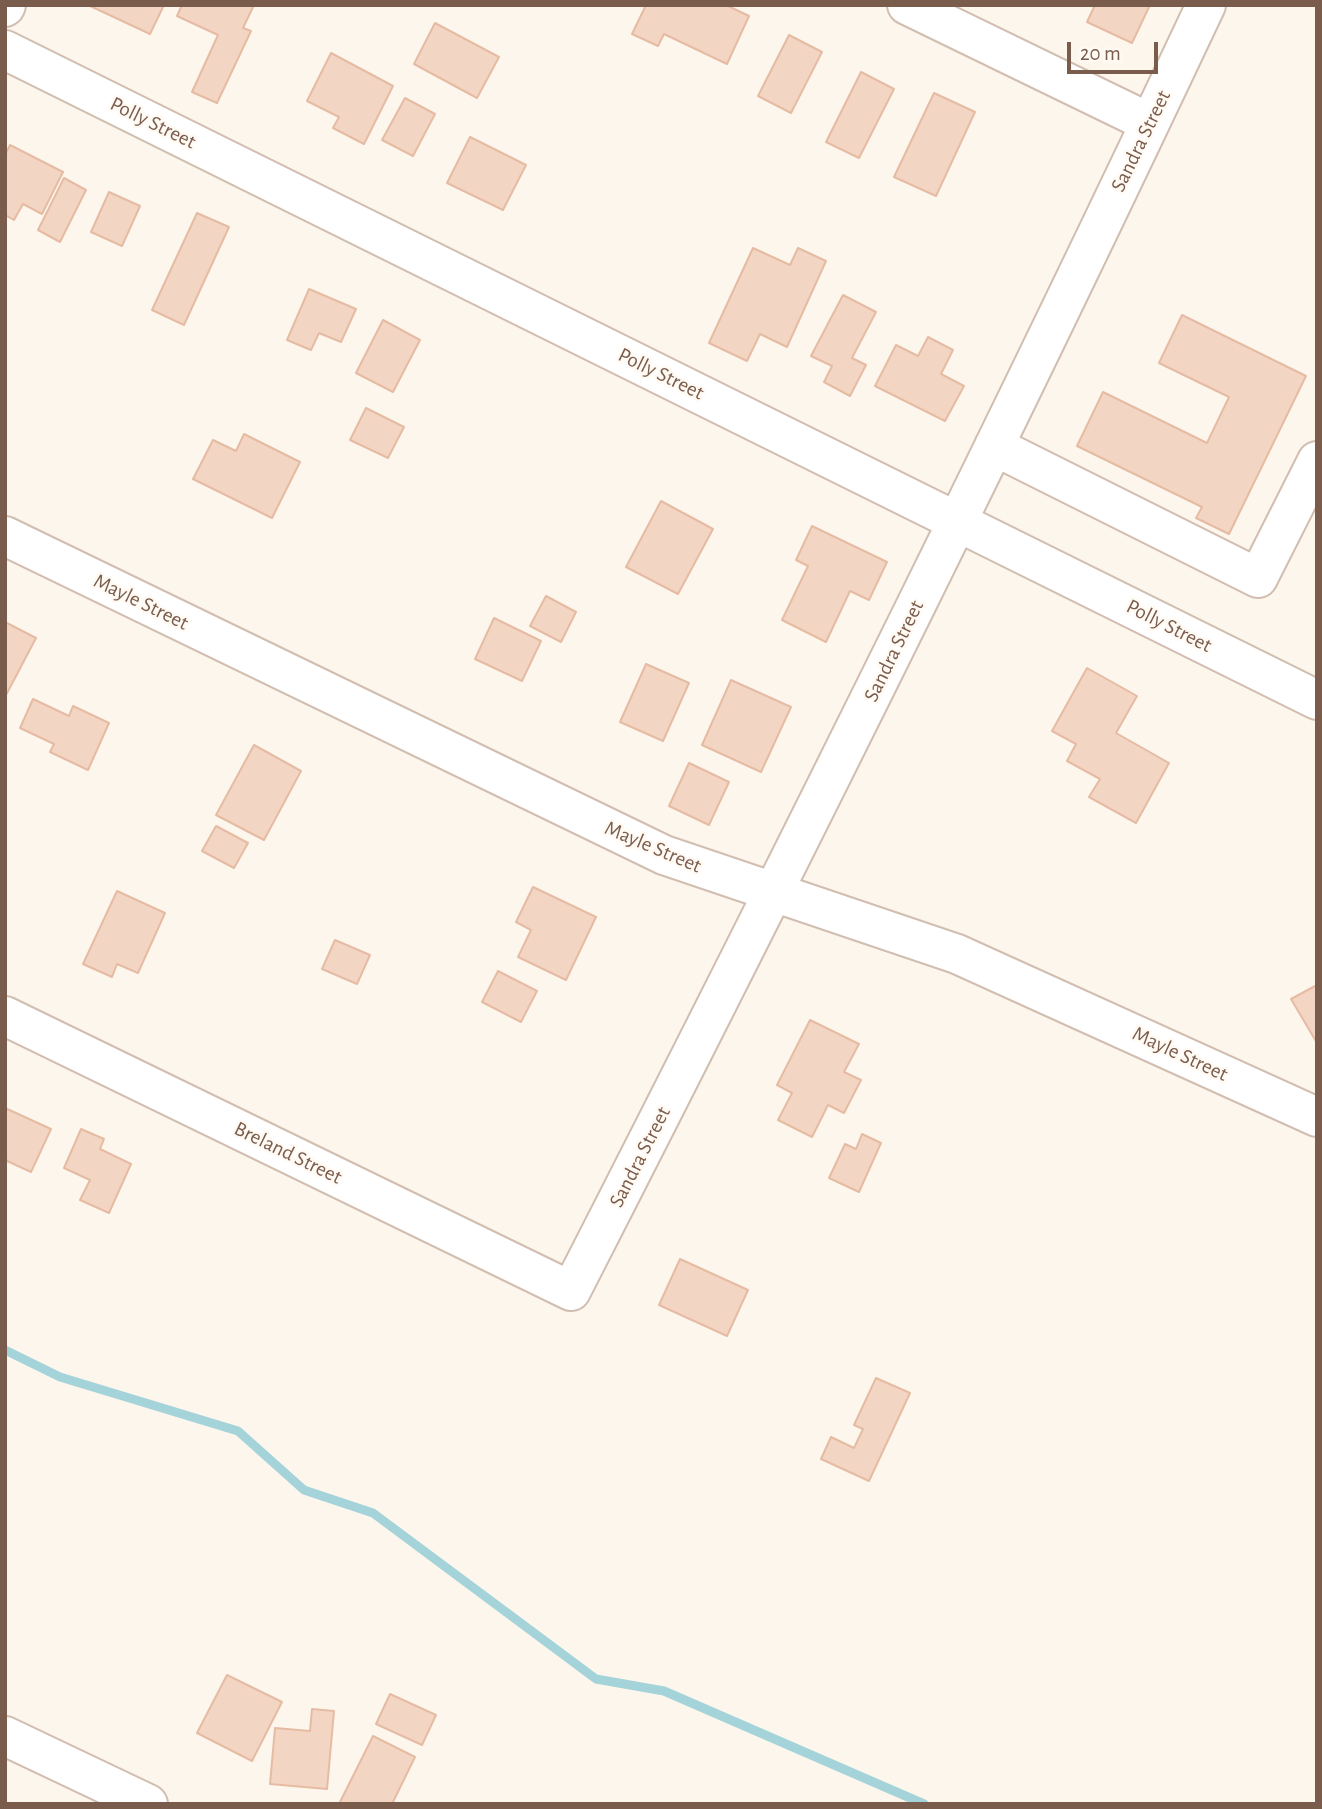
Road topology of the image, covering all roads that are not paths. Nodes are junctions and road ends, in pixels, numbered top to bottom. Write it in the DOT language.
graph roads {
  1 [pos="907,5"];
  2 [pos="1206,5"];
  3 [pos="5,50"];
  4 [pos="1150,123"];
  5 [pos="994,446"];
  6 [pos="1317,461"];
  7 [pos="958,520"];
  8 [pos="5,536"];
  9 [pos="1317,700"];
  10 [pos="774,894"];
  11 [pos="5,1016"];
  12 [pos="1317,1117"];
  13 [pos="571,1291"];
  14 [pos="5,1736"];
  15 [pos="148,1804"];
  1 -- 4 [label="street"];
  2 -- 4 [label="street, Sandra Street"];
  3 -- 7 [label="street, Polly Street"];
  4 -- 5 [label="street, Sandra Street"];
  5 -- 6 [label="street"];
  5 -- 7 [label="street, Sandra Street"];
  7 -- 9 [label="street, Polly Street"];
  7 -- 10 [label="street, Sandra Street"];
  8 -- 10 [label="street, Mayle Street"];
  10 -- 12 [label="street, Mayle Street"];
  10 -- 13 [label="street, Sandra Street"];
  11 -- 13 [label="street, Breland Street"];
  14 -- 15 [label="street"];
}
